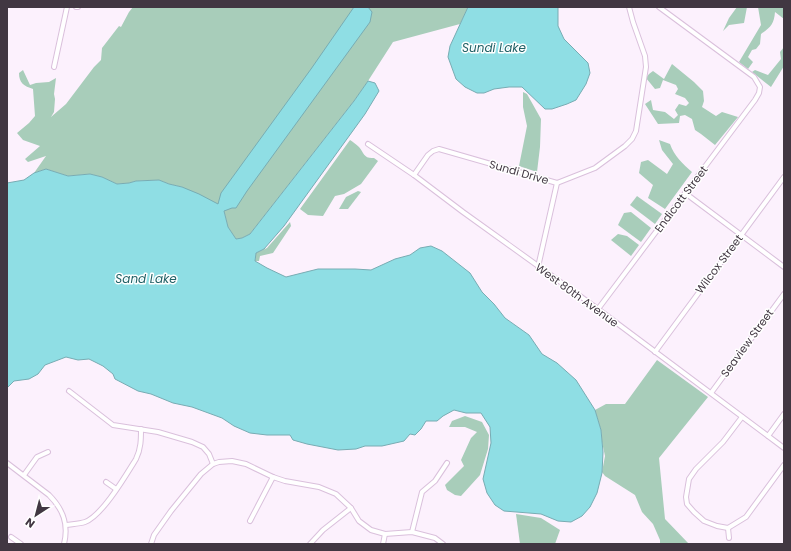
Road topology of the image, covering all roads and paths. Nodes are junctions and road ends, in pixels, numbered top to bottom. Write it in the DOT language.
graph roads {
  1 [pos="66,7"];
  2 [pos="629,7"];
  3 [pos="659,7"];
  4 [pos="54,67"];
  5 [pos="368,144"];
  6 [pos="414,175"];
  7 [pos="784,177"];
  8 [pos="557,183"];
  9 [pos="684,193"];
  10 [pos="741,235"];
  11 [pos="538,267"];
  12 [pos="784,267"];
  13 [pos="784,294"];
  14 [pos="598,309"];
  15 [pos="654,352"];
  16 [pos="69,391"];
  17 [pos="711,393"];
  18 [pos="784,414"];
  19 [pos="742,417"];
  20 [pos="140,429"];
  21 [pos="768,436"];
  22 [pos="784,448"];
  23 [pos="48,452"];
  24 [pos="7,463"];
  25 [pos="447,463"];
  26 [pos="213,464"];
  27 [pos="784,465"];
  28 [pos="24,475"];
  29 [pos="273,477"];
  30 [pos="106,482"];
  31 [pos="116,489"];
  32 [pos="351,508"];
  33 [pos="250,522"];
  34 [pos="66,525"];
  35 [pos="728,528"];
  36 [pos="412,532"];
  37 [pos="386,534"];
  38 [pos="11,537"];
  39 [pos="435,538"];
  40 [pos="729,538"];
  41 [pos="21,544"];
  42 [pos="64,544"];
  43 [pos="152,544"];
  44 [pos="310,544"];
  45 [pos="383,544"];
  46 [pos="431,544"];
  47 [pos="443,544"];
  1 -- 4 [label="street"];
  2 -- 8 [label="street, Sundi Drive"];
  3 -- 9 [label="street, Endicott Street"];
  5 -- 6 [label="street, West 80th Avenue"];
  6 -- 8 [label="street, Sundi Drive"];
  6 -- 11 [label="street, West 80th Avenue"];
  7 -- 10 [label="street, Wilcox Street"];
  8 -- 11 [label="street"];
  9 -- 10 [label="street"];
  9 -- 14 [label="street, Endicott Street"];
  10 -- 12 [label="street"];
  10 -- 15 [label="street, Wilcox Street"];
  11 -- 14 [label="street, West 80th Avenue"];
  13 -- 17 [label="street, Seaview Street"];
  14 -- 15 [label="street, West 80th Avenue"];
  15 -- 17 [label="street, West 80th Avenue"];
  16 -- 20 [label="street"];
  17 -- 19 [label="street, West 80th Avenue"];
  18 -- 21 [label="street"];
  19 -- 21 [label="street, West 80th Avenue"];
  19 -- 35 [label="street"];
  20 -- 26 [label="street"];
  20 -- 31 [label="street"];
  21 -- 22 [label="street, West 80th Avenue"];
  23 -- 28 [label="street"];
  24 -- 28 [label="street"];
  25 -- 36 [label="street"];
  26 -- 29 [label="street"];
  26 -- 43 [label="street"];
  27 -- 35 [label="street"];
  28 -- 34 [label="street"];
  29 -- 32 [label="street"];
  29 -- 33 [label="street"];
  30 -- 31 [label="street"];
  31 -- 34 [label="street"];
  32 -- 37 [label="street"];
  32 -- 44 [label="street"];
  34 -- 42 [label="street"];
  35 -- 40 [label="street"];
  36 -- 37 [label="street"];
  36 -- 39 [label="street"];
  37 -- 45 [label="street"];
  38 -- 41 [label="street"];
  39 -- 46 [label="street"];
  39 -- 47 [label="street"];
}
